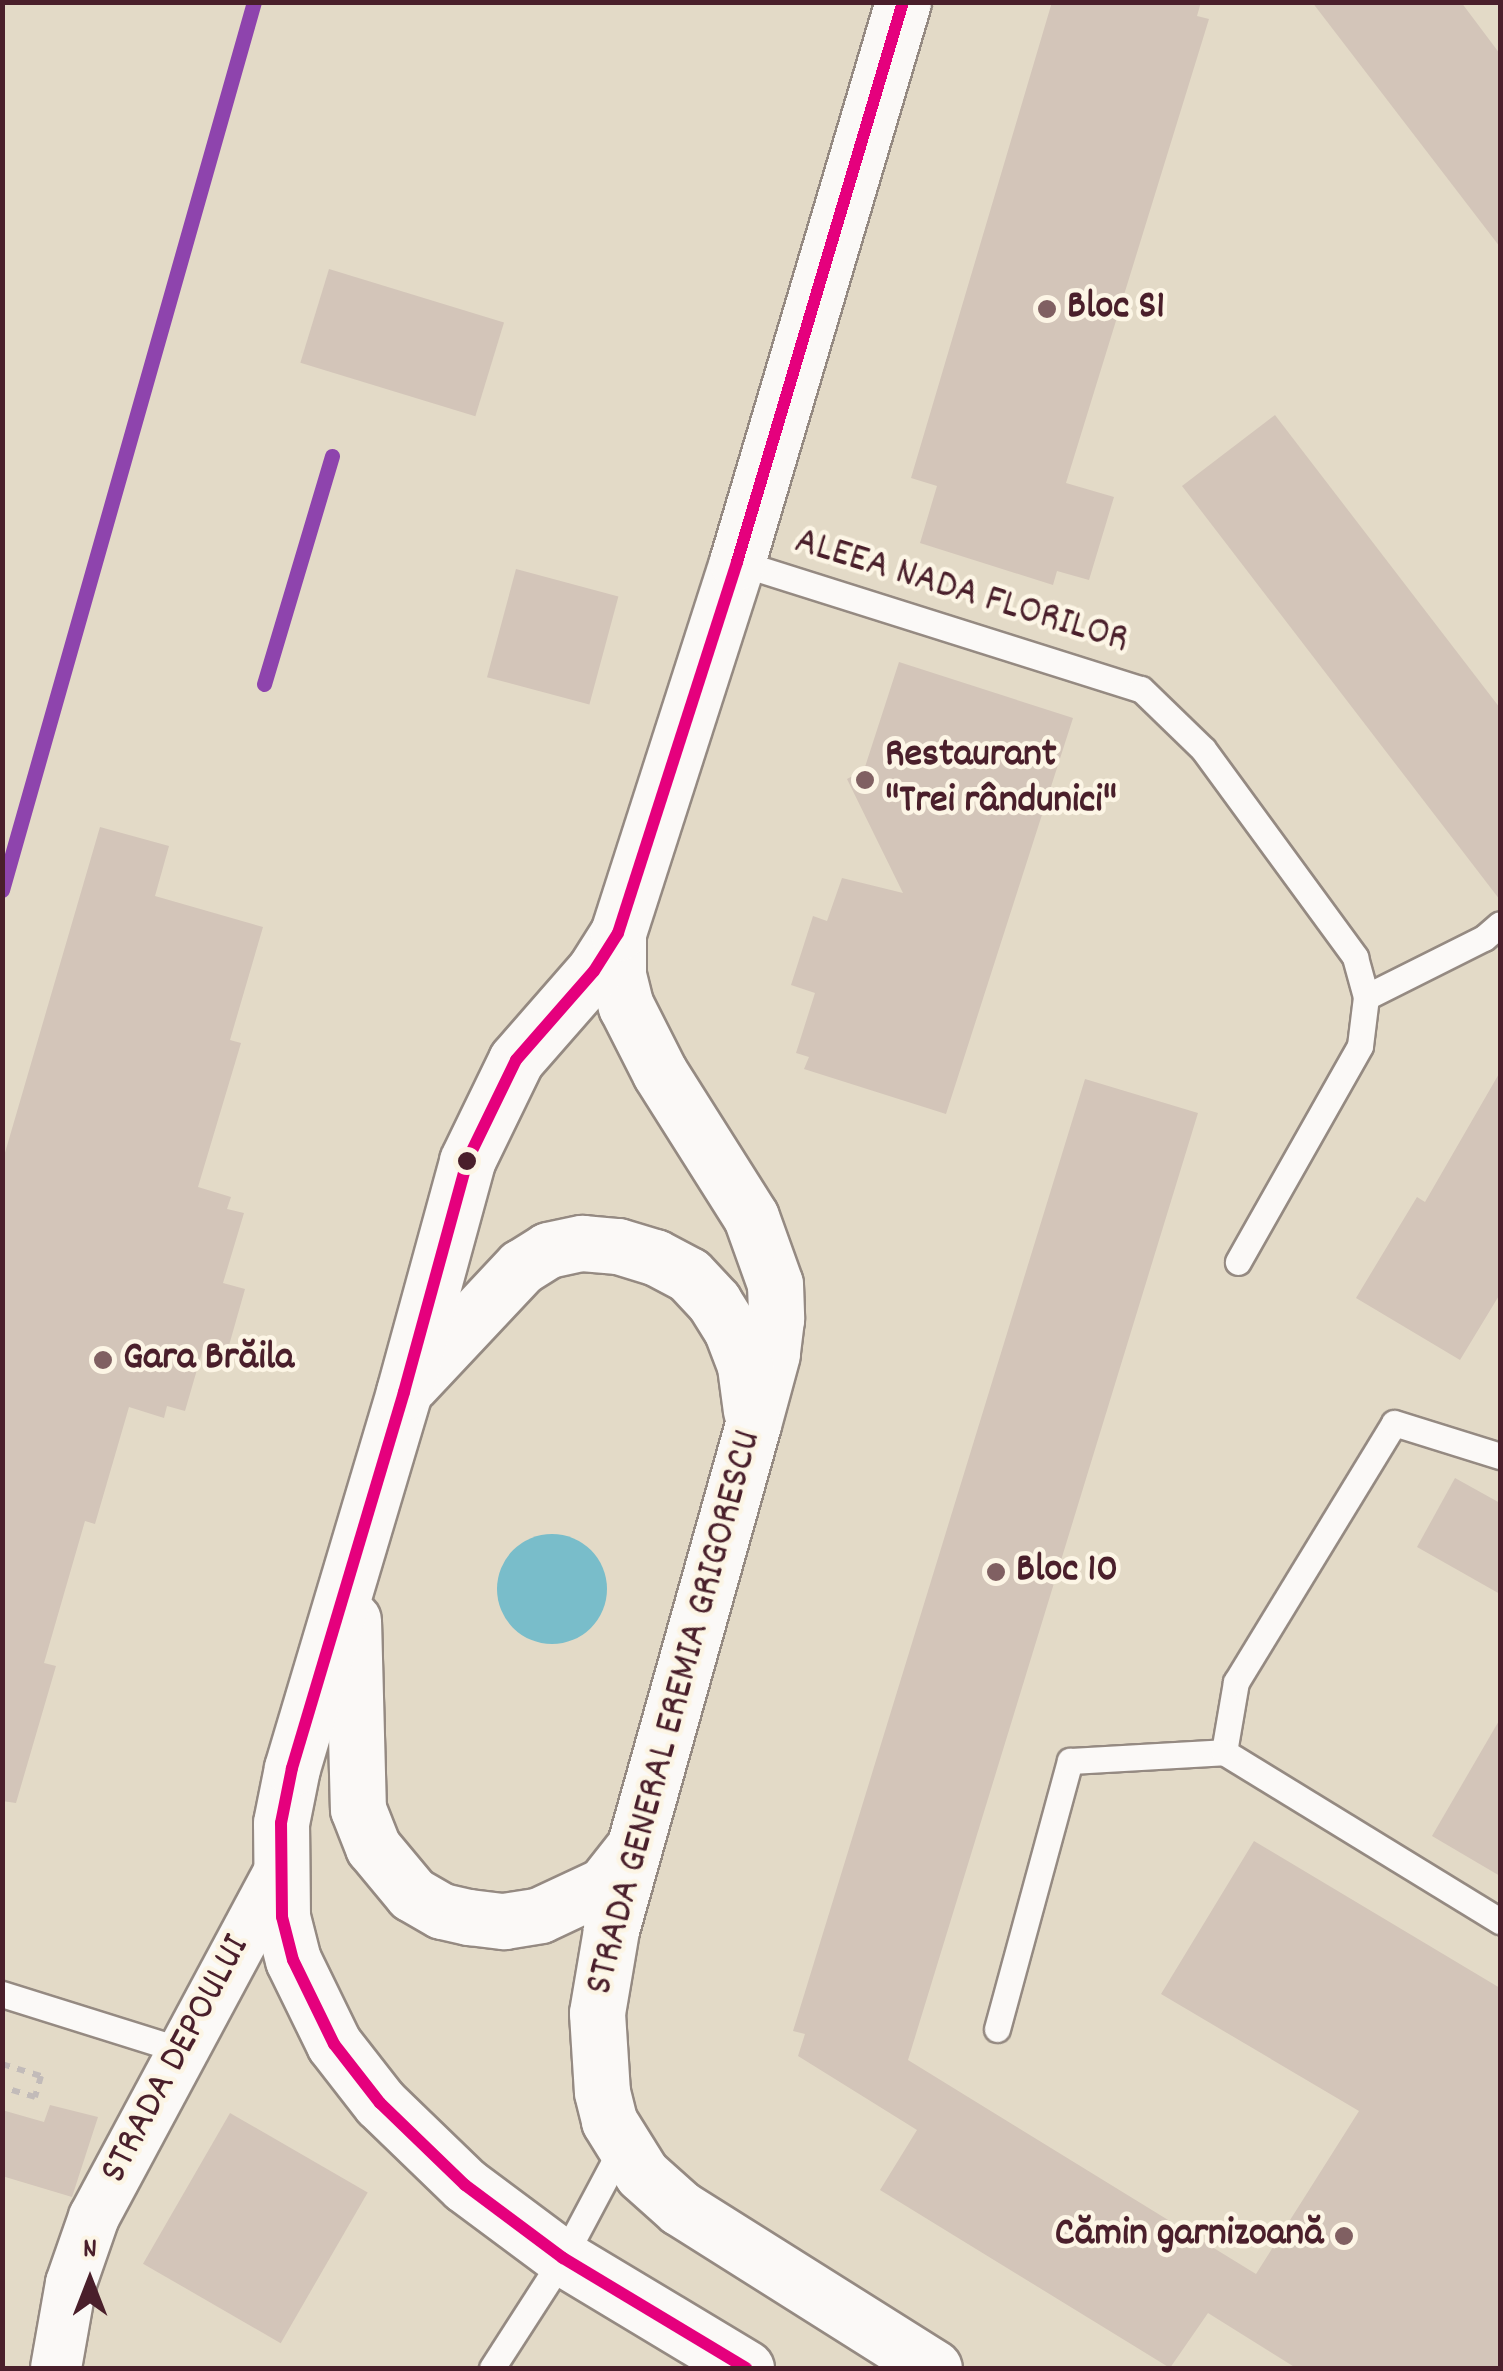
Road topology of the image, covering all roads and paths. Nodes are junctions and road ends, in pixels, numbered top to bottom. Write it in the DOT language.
graph roads {
  1 [pos="903,2"];
  2 [pos="738,562"];
  3 [pos="1500,924"];
  4 [pos="618,933"];
  5 [pos="1366,998"];
  6 [pos="1238,1262"];
  7 [pos="404,1392"];
  8 [pos="753,1424"];
  9 [pos="1500,1456"];
  10 [pos="352,1567"];
  11 [pos="1224,1752"];
  12 [pos="638,1841"];
  13 [pos="279,1872"];
  14 [pos="1500,1920"];
  15 [pos="2,1994"];
  16 [pos="996,2029"];
  17 [pos="181,2050"];
  18 [pos="2,2064"];
  19 [pos="2,2086"];
  20 [pos="623,2144"];
  21 [pos="563,2258"];
  22 [pos="56,2368"];
  23 [pos="492,2368"];
  24 [pos="746,2368"];
  25 [pos="934,2368"];
  1 -- 2 [label="street"];
  2 -- 4 [label="street"];
  2 -- 5 [label="lane, ALEEA NADA FLORILOR"];
  3 -- 5 [label="lane"];
  4 -- 7 [label="street"];
  4 -- 8 [label="street, STRADA GENERAL EREMIA GRIGORESCU"];
  5 -- 6 [label="lane, ALEEA NADA FLORILOR"];
  7 -- 8 [label="street"];
  7 -- 10 [label="street"];
  8 -- 12 [label="street, STRADA GENERAL EREMIA GRIGORESCU"];
  9 -- 11 [label="lane"];
  10 -- 12 [label="street"];
  10 -- 13 [label="street"];
  11 -- 14 [label="lane"];
  11 -- 16 [label="lane"];
  12 -- 20 [label="street, STRADA GENERAL EREMIA GRIGORESCU"];
  13 -- 17 [label="street, STRADA DEPOULUI"];
  13 -- 21 [label="street"];
  15 -- 17 [label="lane"];
  17 -- 22 [label="street, STRADA DEPOULUI"];
  18 -- 19 [label="path"];
  20 -- 21 [label="lane"];
  20 -- 25 [label="street, STRADA GENERAL EREMIA GRIGORESCU"];
  21 -- 23 [label="lane"];
  21 -- 24 [label="street"];
}
